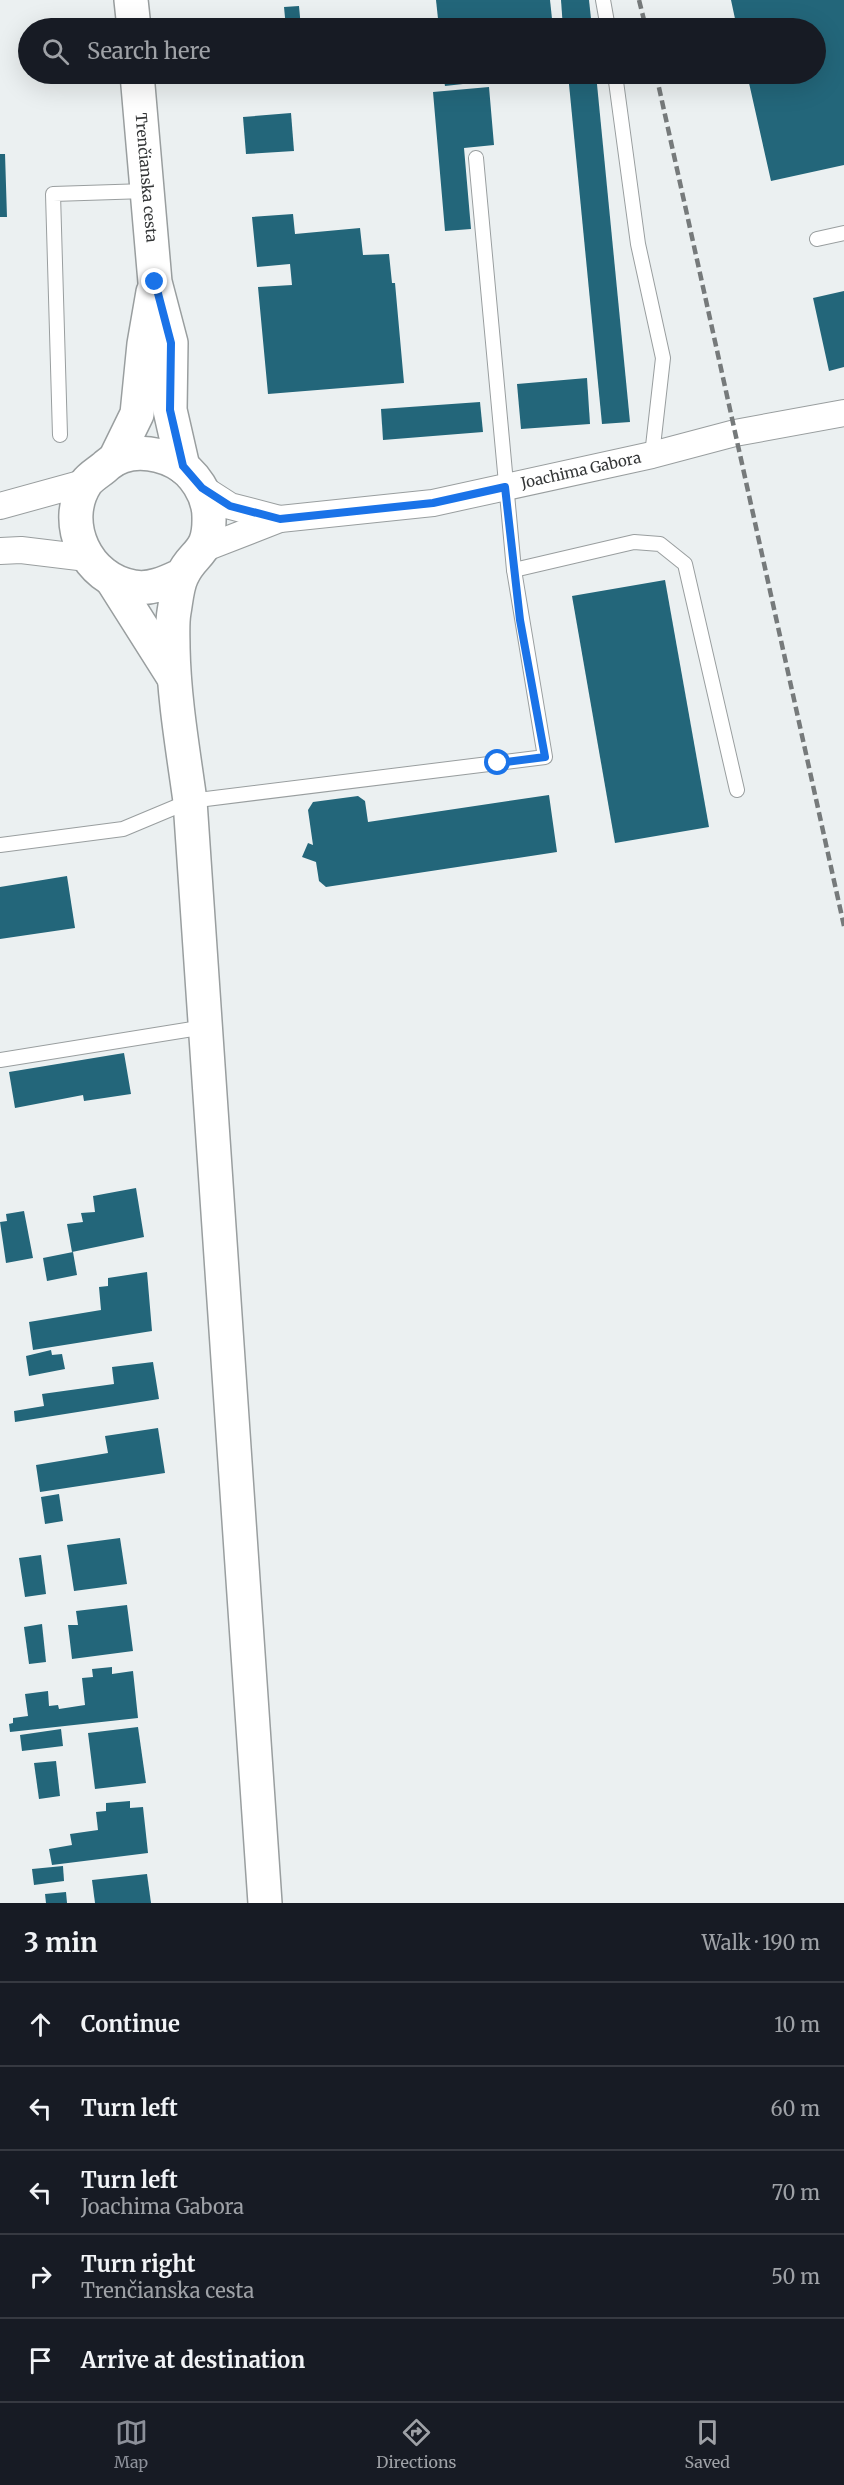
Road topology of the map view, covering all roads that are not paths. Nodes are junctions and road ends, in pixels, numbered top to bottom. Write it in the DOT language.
graph roads {
  1 [pos="132,0"];
  2 [pos="603,0"];
  3 [pos="133,18"];
  4 [pos="606,18"];
  5 [pos="138,84"];
  6 [pos="616,84"];
  7 [pos="476,158"];
  8 [pos="146,191"];
  9 [pos="844,233"];
  10 [pos="817,239"];
  11 [pos="155,282"];
  12 [pos="844,413"];
  13 [pos="60,435"];
  14 [pos="652,455"];
  15 [pos="115,459"];
  16 [pos="192,477"];
  17 [pos="87,482"];
  18 [pos="505,487"];
  19 [pos="0,506"];
  20 [pos="280,519"];
  21 [pos="203,549"];
  22 [pos="0,551"];
  23 [pos="87,558"];
  24 [pos="514,570"];
  25 [pos="182,575"];
  26 [pos="111,580"];
  27 [pos="174,678"];
  28 [pos="737,790"];
  29 [pos="190,801"];
  30 [pos="0,845"];
  31 [pos="205,1027"];
  32 [pos="0,1060"];
  33 [pos="265,1903"];
  1 -- 3 [label="main road"];
  2 -- 4 [label="lane"];
  5 -- 8 [label="main road, Trenčianska cesta"];
  6 -- 14 [label="lane"];
  7 -- 18 [label="lane"];
  8 -- 11 [label="main road, Trenčianska cesta"];
  8 -- 13 [label="lane"];
  9 -- 10 [label="lane"];
  11 -- 15 [label="main road, Trenčianska cesta"];
  11 -- 16 [label="main road, Trenčianska cesta"];
  12 -- 14 [label="street, Joachima Gabora"];
  14 -- 18 [label="street, Joachima Gabora"];
  15 -- 16 [label="main road"];
  15 -- 17 [label="main road"];
  16 -- 20 [label="street, Joachima Gabora"];
  16 -- 21 [label="main road"];
  17 -- 19 [label="street"];
  17 -- 23 [label="main road"];
  18 -- 20 [label="street, Joachima Gabora"];
  18 -- 24 [label="lane"];
  20 -- 21 [label="street, Joachima Gabora"];
  21 -- 25 [label="main road"];
  22 -- 23 [label="street"];
  23 -- 26 [label="main road"];
  24 -- 28 [label="lane"];
  24 -- 29 [label="lane"];
  25 -- 26 [label="main road"];
  25 -- 27 [label="main road"];
  26 -- 27 [label="main road"];
  27 -- 29 [label="main road"];
  29 -- 30 [label="lane"];
  29 -- 31 [label="main road"];
  31 -- 32 [label="lane"];
  31 -- 33 [label="main road"];
}
